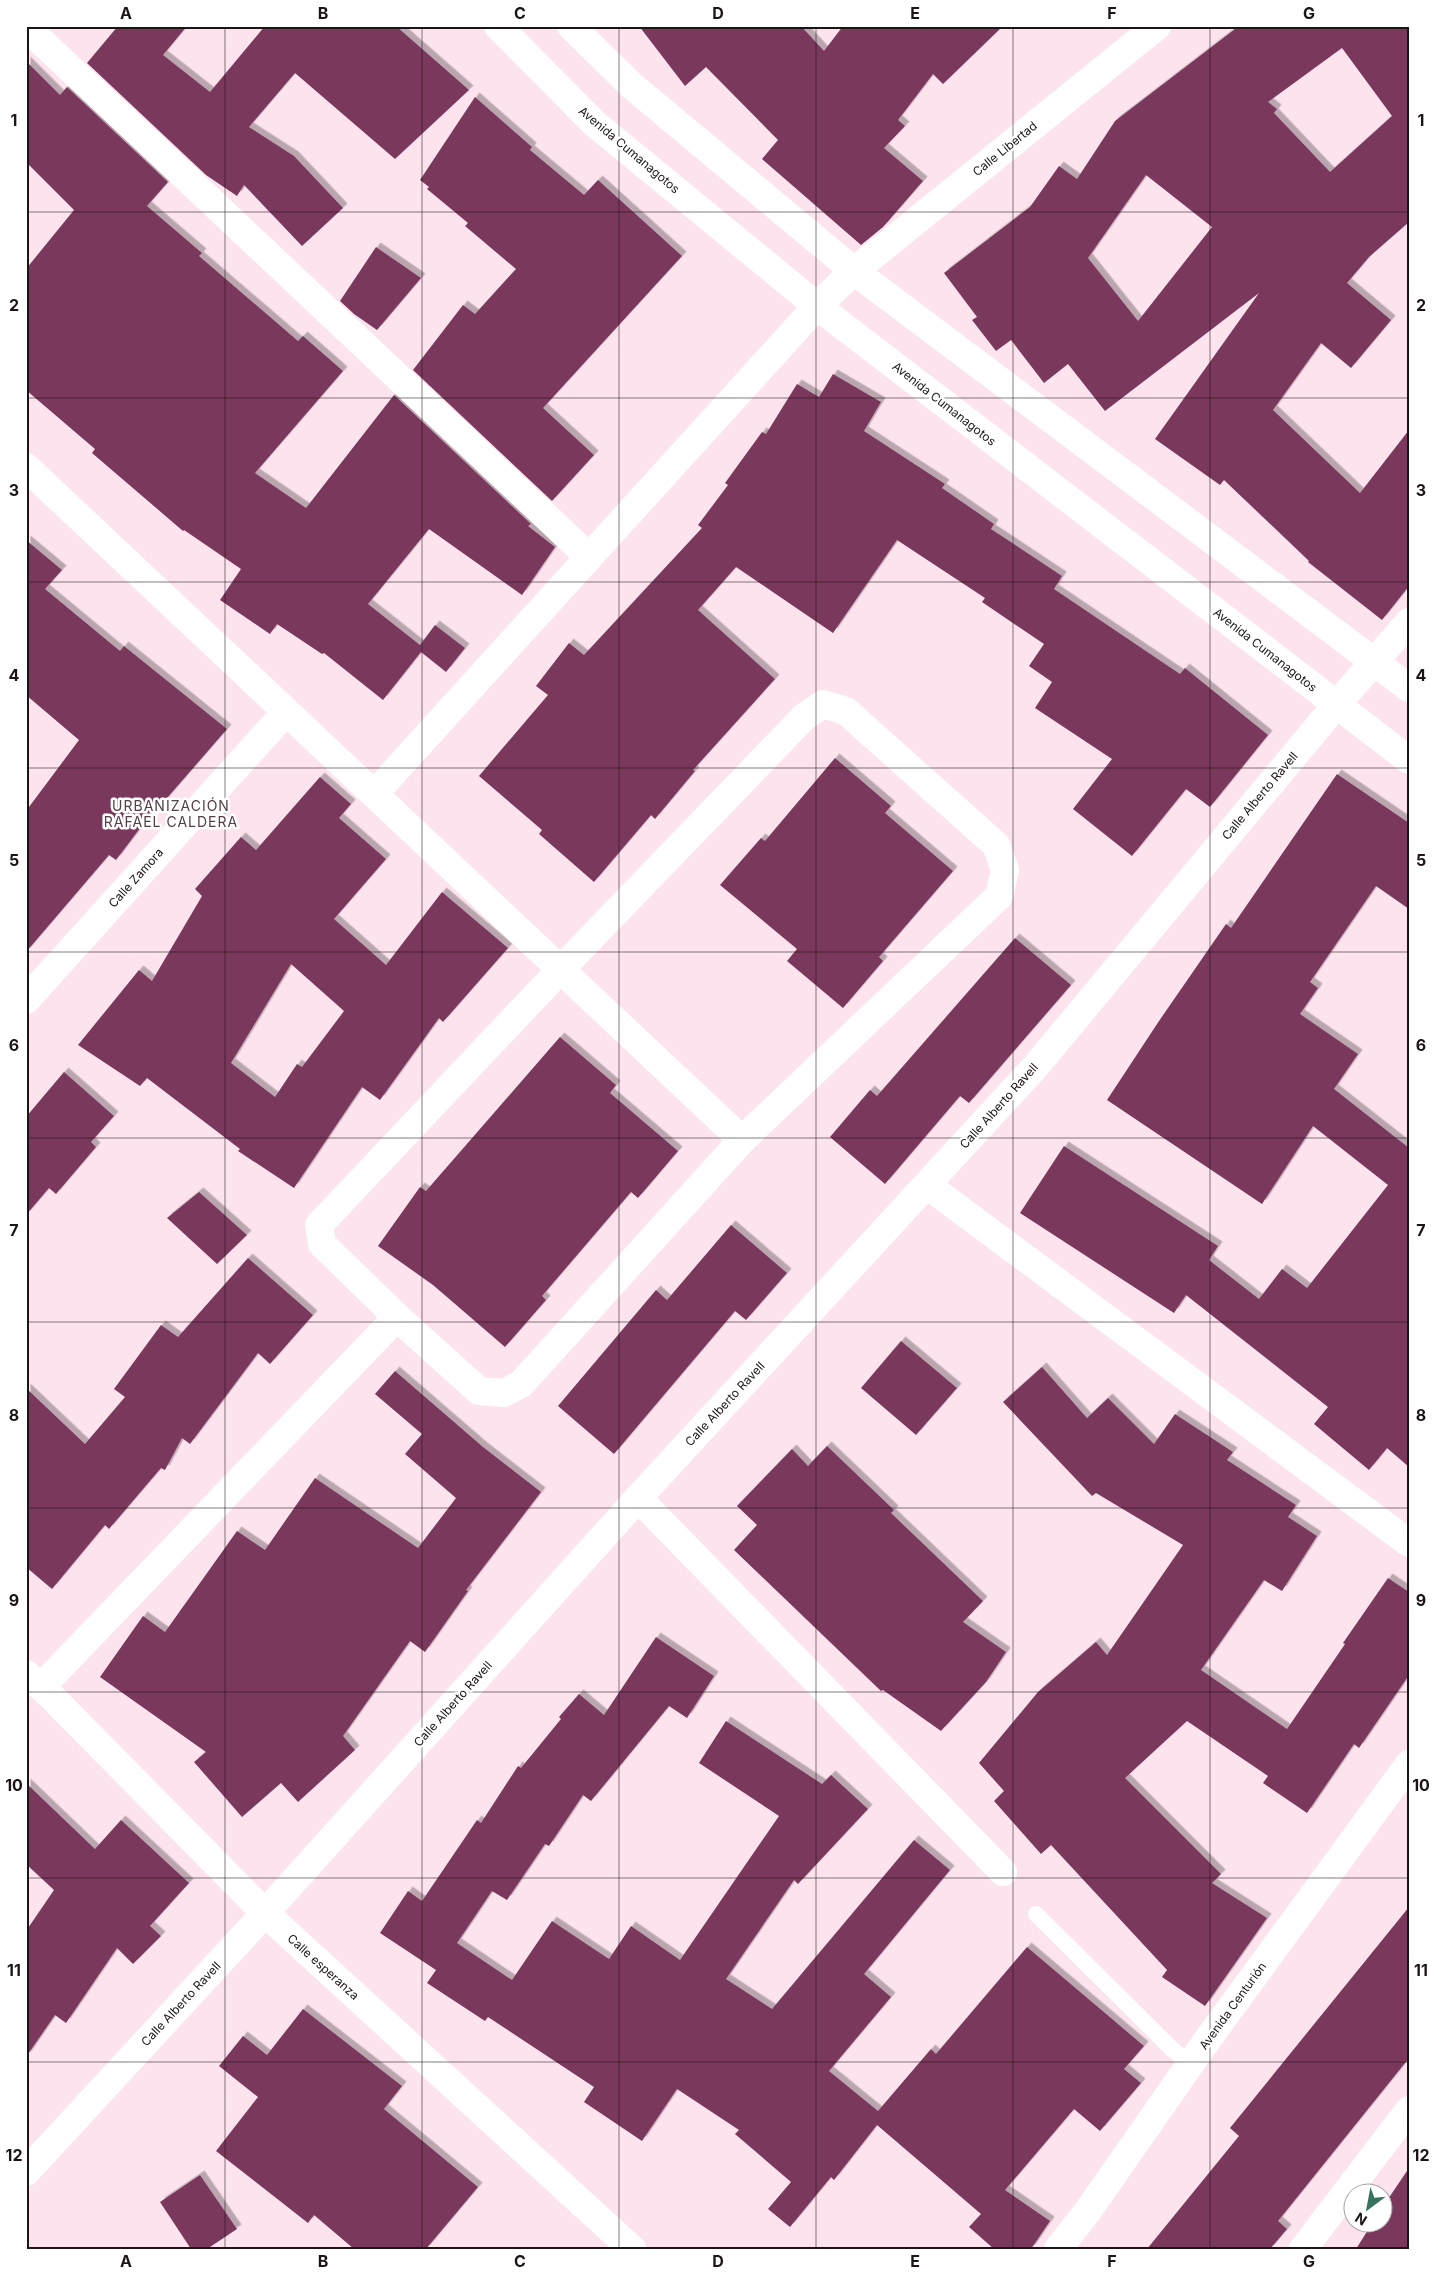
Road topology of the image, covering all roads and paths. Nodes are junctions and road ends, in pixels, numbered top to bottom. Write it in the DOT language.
graph roads {
  1 [pos="498,26"];
  2 [pos="571,26"];
  3 [pos="1158,26"];
  4 [pos="26,27"];
  5 [pos="854,271"];
  6 [pos="817,306"];
  7 [pos="26,468"];
  8 [pos="588,556"];
  9 [pos="1409,622"];
  10 [pos="1374,662"];
  11 [pos="1409,688"];
  12 [pos="1336,705"];
  13 [pos="286,712"];
  14 [pos="1409,760"];
  15 [pos="374,794"];
  16 [pos="561,969"];
  17 [pos="26,1000"];
  18 [pos="742,1140"];
  19 [pos="927,1185"];
  20 [pos="397,1317"];
  21 [pos="638,1498"];
  22 [pos="1409,1543"];
  23 [pos="34,1681"];
  24 [pos="1409,1764"];
  25 [pos="1003,1872"];
  26 [pos="264,1913"];
  27 [pos="1036,1914"];
  28 [pos="1191,2063"];
  29 [pos="1409,2110"];
  30 [pos="26,2172"];
  31 [pos="632,2249"];
  32 [pos="1058,2249"];
  33 [pos="1303,2249"];
  1 -- 6 [label="street, Avenida Cumanagotos"];
  2 -- 5 [label="street"];
  3 -- 5 [label="street, Calle Libertad"];
  4 -- 8 [label="street"];
  5 -- 6 [label="street, Calle Libertad"];
  5 -- 10 [label="street"];
  6 -- 8 [label="street, Calle Libertad"];
  6 -- 12 [label="street, Avenida Cumanagotos"];
  7 -- 13 [label="street"];
  8 -- 15 [label="street, Calle Libertad"];
  9 -- 10 [label="street, Calle Alberto Ravell"];
  10 -- 11 [label="street"];
  10 -- 12 [label="street, Calle Alberto Ravell"];
  12 -- 14 [label="street, Avenida Cumanagotos"];
  12 -- 19 [label="street, Calle Alberto Ravell"];
  13 -- 15 [label="street"];
  13 -- 17 [label="street, Calle Zamora"];
  15 -- 16 [label="street"];
  16 -- 18 [label="street"];
  16 -- 18 [label="street"];
  16 -- 20 [label="street"];
  18 -- 20 [label="street"];
  19 -- 21 [label="street, Calle Alberto Ravell"];
  19 -- 22 [label="street"];
  20 -- 23 [label="street"];
  21 -- 25 [label="street"];
  21 -- 26 [label="street, Calle Alberto Ravell"];
  23 -- 26 [label="street, Calle esperanza"];
  24 -- 28 [label="street, Avenida Centurión"];
  26 -- 30 [label="street, Calle Alberto Ravell"];
  26 -- 31 [label="street, Calle esperanza"];
  27 -- 28 [label="lane"];
  28 -- 32 [label="street, Avenida Centurión"];
  29 -- 33 [label="street"];
}
